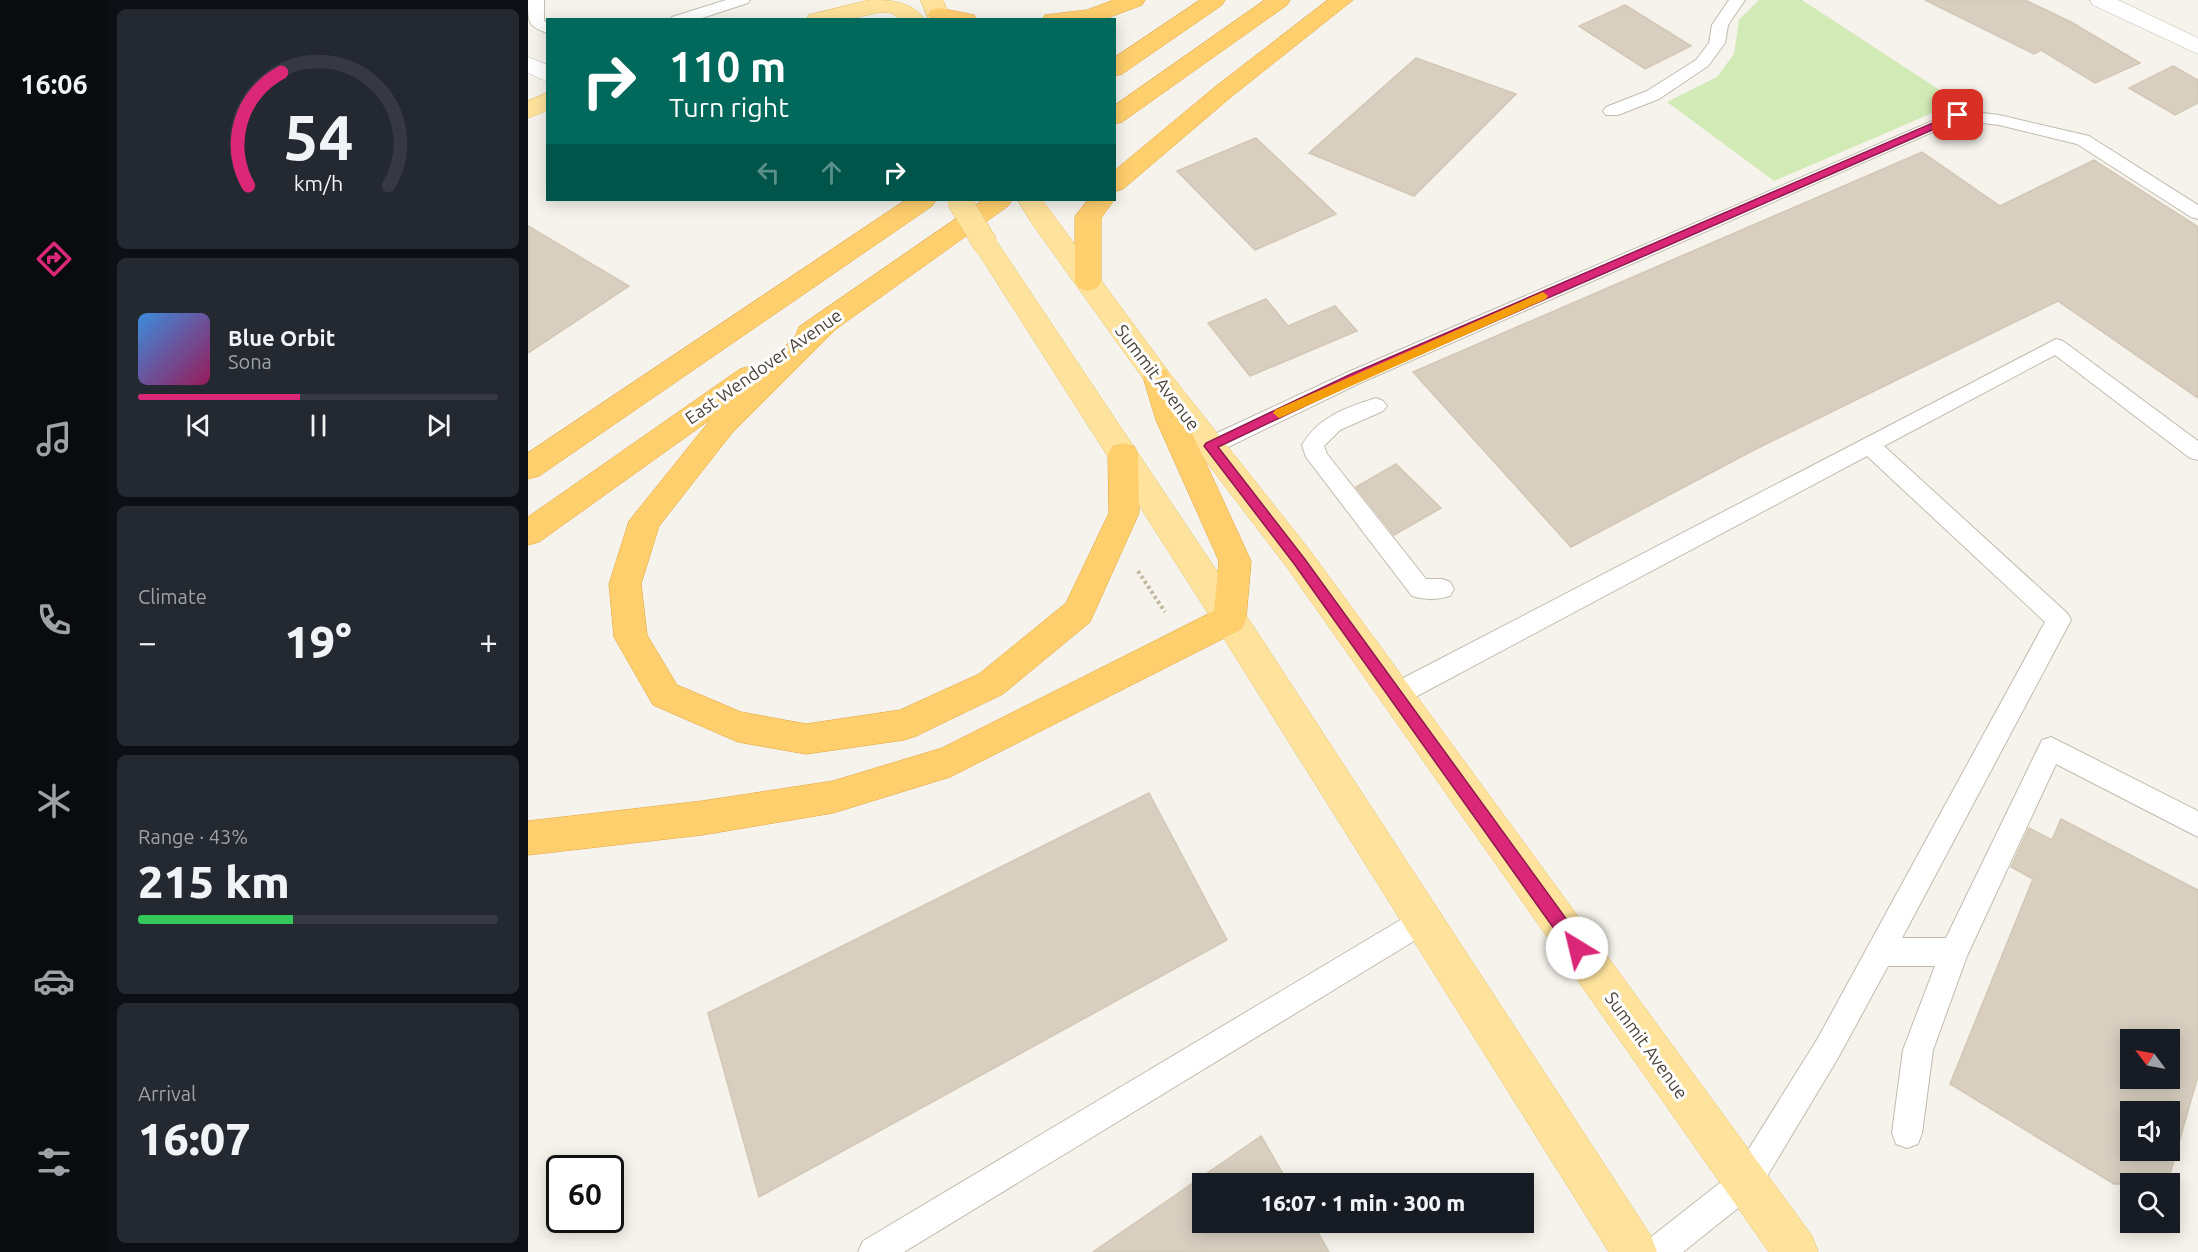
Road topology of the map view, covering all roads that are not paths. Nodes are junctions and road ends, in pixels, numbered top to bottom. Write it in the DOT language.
graph roads {
  1 [pos="536,0"];
  2 [pos="742,0"];
  3 [pos="1134,0"];
  4 [pos="1214,0"];
  5 [pos="1279,0"];
  6 [pos="1342,0"];
  7 [pos="1737,0"];
  8 [pos="2101,0"];
  9 [pos="863,9"];
  10 [pos="937,11"];
  11 [pos="684,18"];
  12 [pos="825,18"];
  13 [pos="912,18"];
  14 [pos="960,18"];
  15 [pos="1072,18"];
  16 [pos="546,27"];
  17 [pos="2198,47"];
  18 [pos="528,64"];
  19 [pos="1116,68"];
  20 [pos="546,74"];
  21 [pos="546,101"];
  22 [pos="528,111"];
  23 [pos="1612,111"];
  24 [pos="1116,116"];
  25 [pos="1116,182"];
  26 [pos="922,201"];
  27 [pos="961,201"];
  28 [pos="998,201"];
  29 [pos="1100,201"];
  30 [pos="1035,208"];
  31 [pos="2198,213"];
  32 [pos="1088,282"];
  33 [pos="825,322"];
  34 [pos="1157,377"];
  35 [pos="1376,406"];
  36 [pos="617,408"];
  37 [pos="1869,445"];
  38 [pos="1210,446"];
  39 [pos="528,448"];
  40 [pos="2198,452"];
  41 [pos="1123,454"];
  42 [pos="528,468"];
  43 [pos="528,532"];
  44 [pos="1442,589"];
  45 [pos="1230,619"];
  46 [pos="1395,695"];
  47 [pos="2198,825"];
  48 [pos="528,838"];
  49 [pos="1422,920"];
  50 [pos="1880,952"];
  51 [pos="1953,952"];
  52 [pos="1907,1133"];
  53 [pos="1746,1182"];
  54 [pos="874,1252"];
  55 [pos="1635,1252"];
  56 [pos="1657,1252"];
  57 [pos="1796,1252"];
  1 -- 16 [label="lane"];
  2 -- 11 [label="lane"];
  3 -- 15 [label="highway"];
  4 -- 19 [label="highway"];
  5 -- 24 [label="highway"];
  6 -- 25 [label="highway"];
  7 -- 23 [label="lane"];
  8 -- 17 [label="street"];
  9 -- 12 [label="main road"];
  9 -- 13 [label="main road"];
  10 -- 14 [label="highway"];
  18 -- 20 [label="street"];
  21 -- 22 [label="main road"];
  26 -- 36 [label="highway"];
  27 -- 41 [label="main road, bridge"];
  28 -- 33 [label="highway, East Wendover Avenue"];
  29 -- 32 [label="highway"];
  30 -- 32 [label="main road, Summit Avenue"];
  31 -- 38 [label="lane"];
  32 -- 34 [label="main road, Summit Avenue"];
  33 -- 41 [label="highway"];
  33 -- 43 [label="highway, East Wendover Avenue"];
  34 -- 38 [label="main road, Summit Avenue"];
  34 -- 45 [label="highway"];
  35 -- 44 [label="lane"];
  36 -- 39 [label="highway"];
  36 -- 42 [label="highway"];
  37 -- 40 [label="lane"];
  37 -- 46 [label="lane"];
  37 -- 50 [label="lane"];
  38 -- 46 [label="main road, Summit Avenue"];
  41 -- 45 [label="main road"];
  45 -- 48 [label="highway"];
  45 -- 49 [label="main road"];
  46 -- 53 [label="main road, Summit Avenue"];
  47 -- 51 [label="lane"];
  49 -- 54 [label="lane"];
  49 -- 55 [label="main road"];
  50 -- 51 [label="lane"];
  50 -- 53 [label="lane"];
  51 -- 52 [label="lane"];
  53 -- 56 [label="lane"];
  53 -- 57 [label="main road, Summit Avenue"];
}
